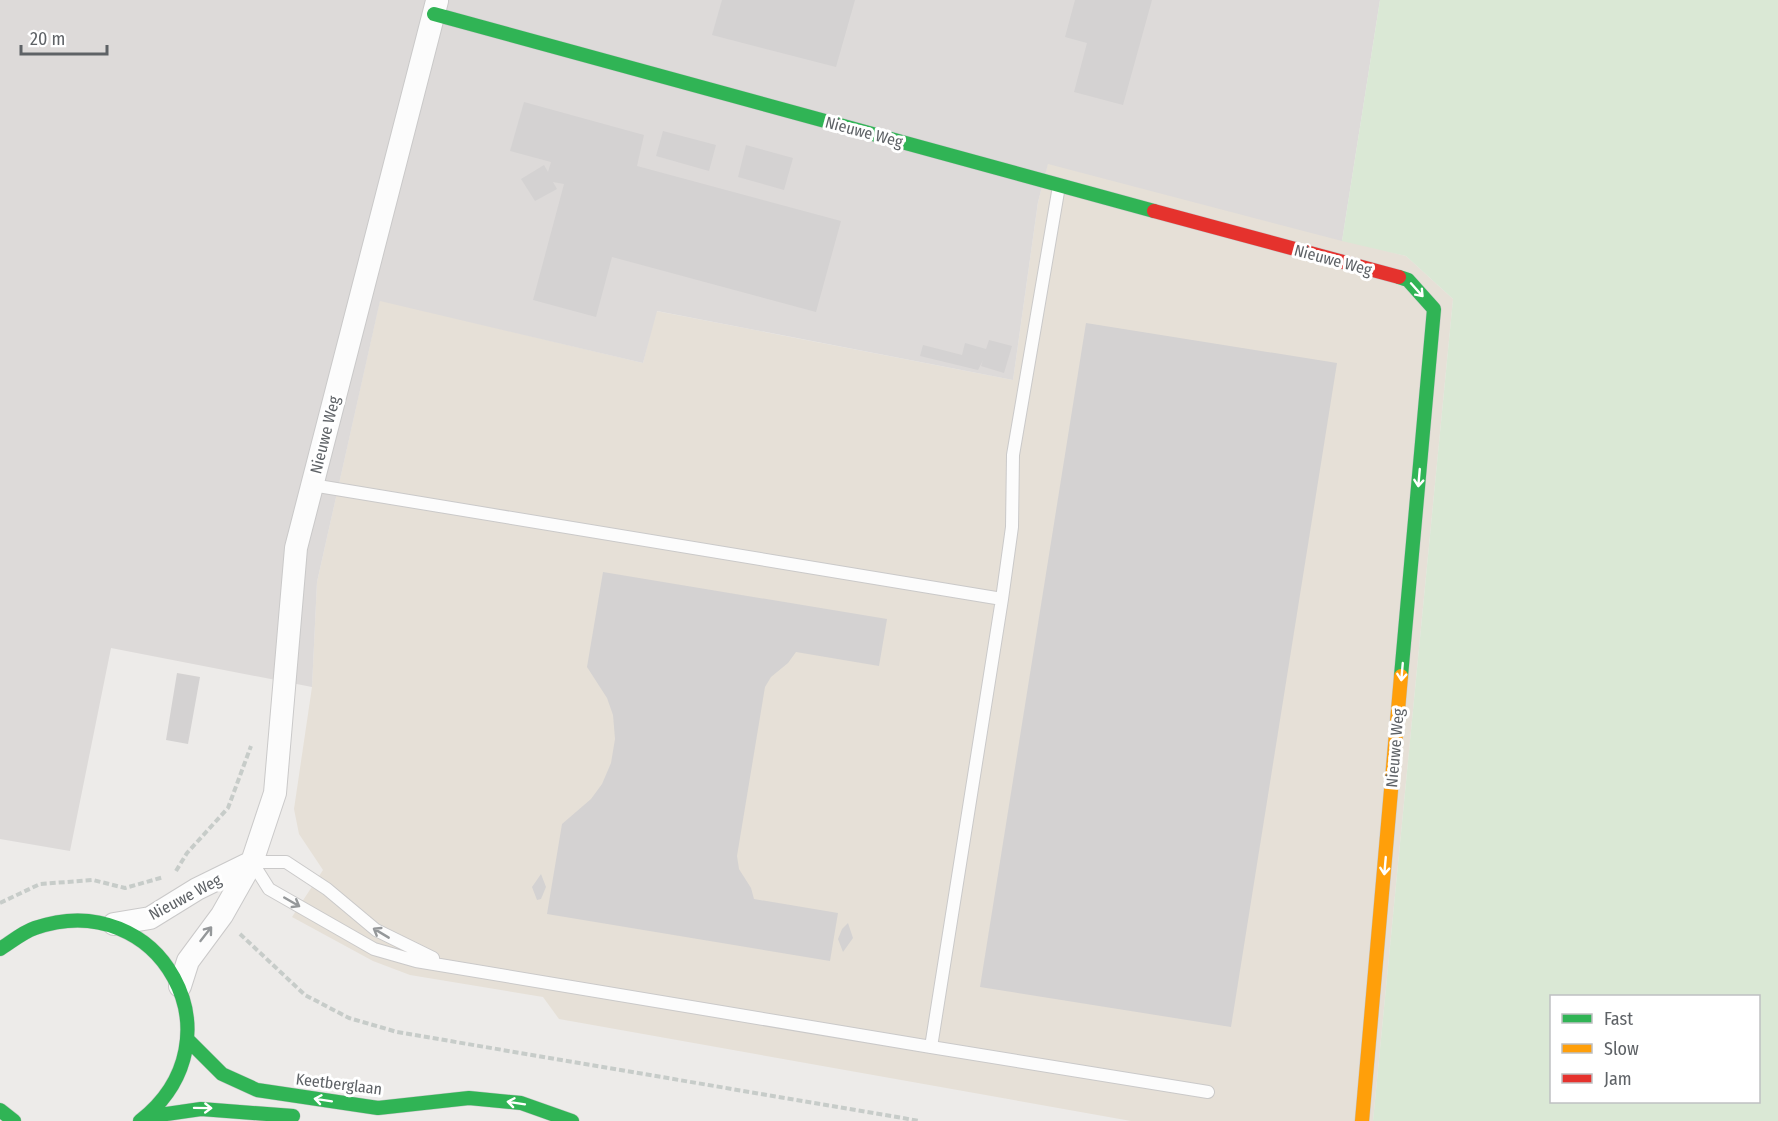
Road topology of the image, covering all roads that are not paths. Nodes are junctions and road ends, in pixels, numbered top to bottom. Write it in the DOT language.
graph roads {
  1 [pos="436,7"];
  2 [pos="1059,186"];
  3 [pos="312,485"];
  4 [pos="1002,599"];
  5 [pos="252,862"];
  6 [pos="114,924"];
  7 [pos="0,949"];
  8 [pos="453,966"];
  9 [pos="180,986"];
  10 [pos="189,1041"];
  11 [pos="931,1047"];
  12 [pos="1208,1092"];
  13 [pos="0,1110"];
  14 [pos="306,1118"];
  15 [pos="143,1119"];
  16 [pos="14,1121"];
  17 [pos="572,1121"];
  18 [pos="1362,1121"];
  1 -- 2 [label="street, Nieuwe Weg"];
  1 -- 3 [label="street, Nieuwe Weg"];
  2 -- 4 [label="lane"];
  2 -- 18 [label="street, Nieuwe Weg, one-way"];
  3 -- 4 [label="lane"];
  3 -- 5 [label="street, Nieuwe Weg"];
  4 -- 11 [label="lane"];
  5 -- 6 [label="street, Nieuwe Weg"];
  8 -- 5 [label="lane, one-way"];
  5 -- 8 [label="lane, one-way"];
  9 -- 5 [label="street, Nieuwe Weg, one-way"];
  6 -- 7 [label="street"];
  6 -- 9 [label="street"];
  8 -- 11 [label="lane"];
  9 -- 10 [label="street"];
  10 -- 15 [label="street"];
  17 -- 10 [label="street, Keetberglaan, one-way"];
  11 -- 12 [label="lane"];
  13 -- 16 [label="street"];
  15 -- 14 [label="street, one-way"];
}
